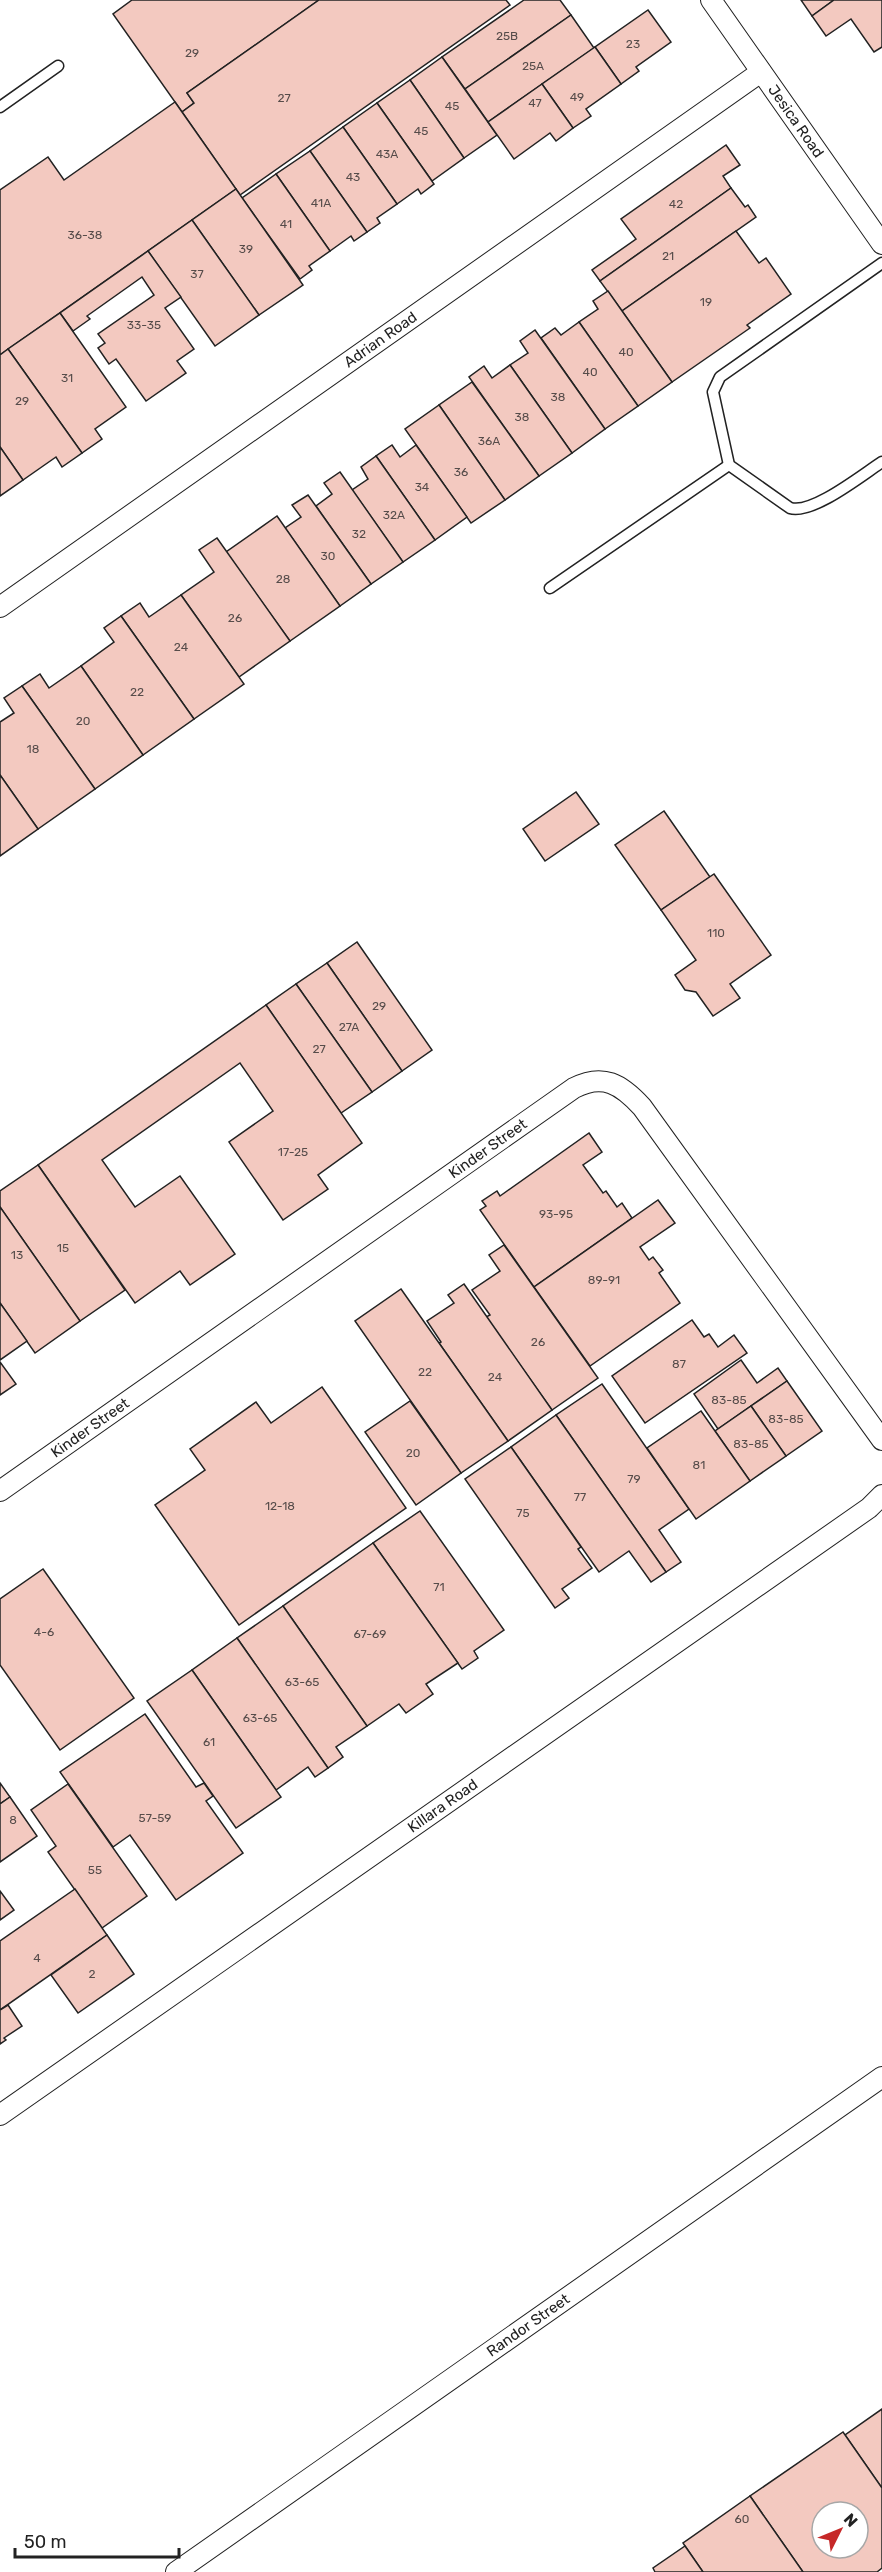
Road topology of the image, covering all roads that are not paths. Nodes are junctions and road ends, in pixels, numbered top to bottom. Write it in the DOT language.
graph roads {
  1 [pos="711,0"];
  2 [pos="58,66"];
  3 [pos="761,72"];
  4 [pos="0,107"];
  5 [pos="882,244"];
  6 [pos="882,263"];
  7 [pos="882,462"];
  8 [pos="729,465"];
  9 [pos="550,588"];
  10 [pos="0,607"];
  11 [pos="882,1440"];
  12 [pos="0,1491"];
  13 [pos="882,1495"];
  14 [pos="882,2077"];
  15 [pos="0,2115"];
  16 [pos="176,2572"];
  1 -- 3 [label="street, Jesica Road"];
  2 -- 4 [label="lane"];
  3 -- 5 [label="street, Jesica Road"];
  3 -- 10 [label="street, Adrian Road"];
  6 -- 8 [label="lane"];
  7 -- 8 [label="lane"];
  8 -- 9 [label="lane"];
  11 -- 12 [label="street, Kinder Street"];
  13 -- 15 [label="street, Killara Road"];
  14 -- 16 [label="street, Randor Street"];
}
